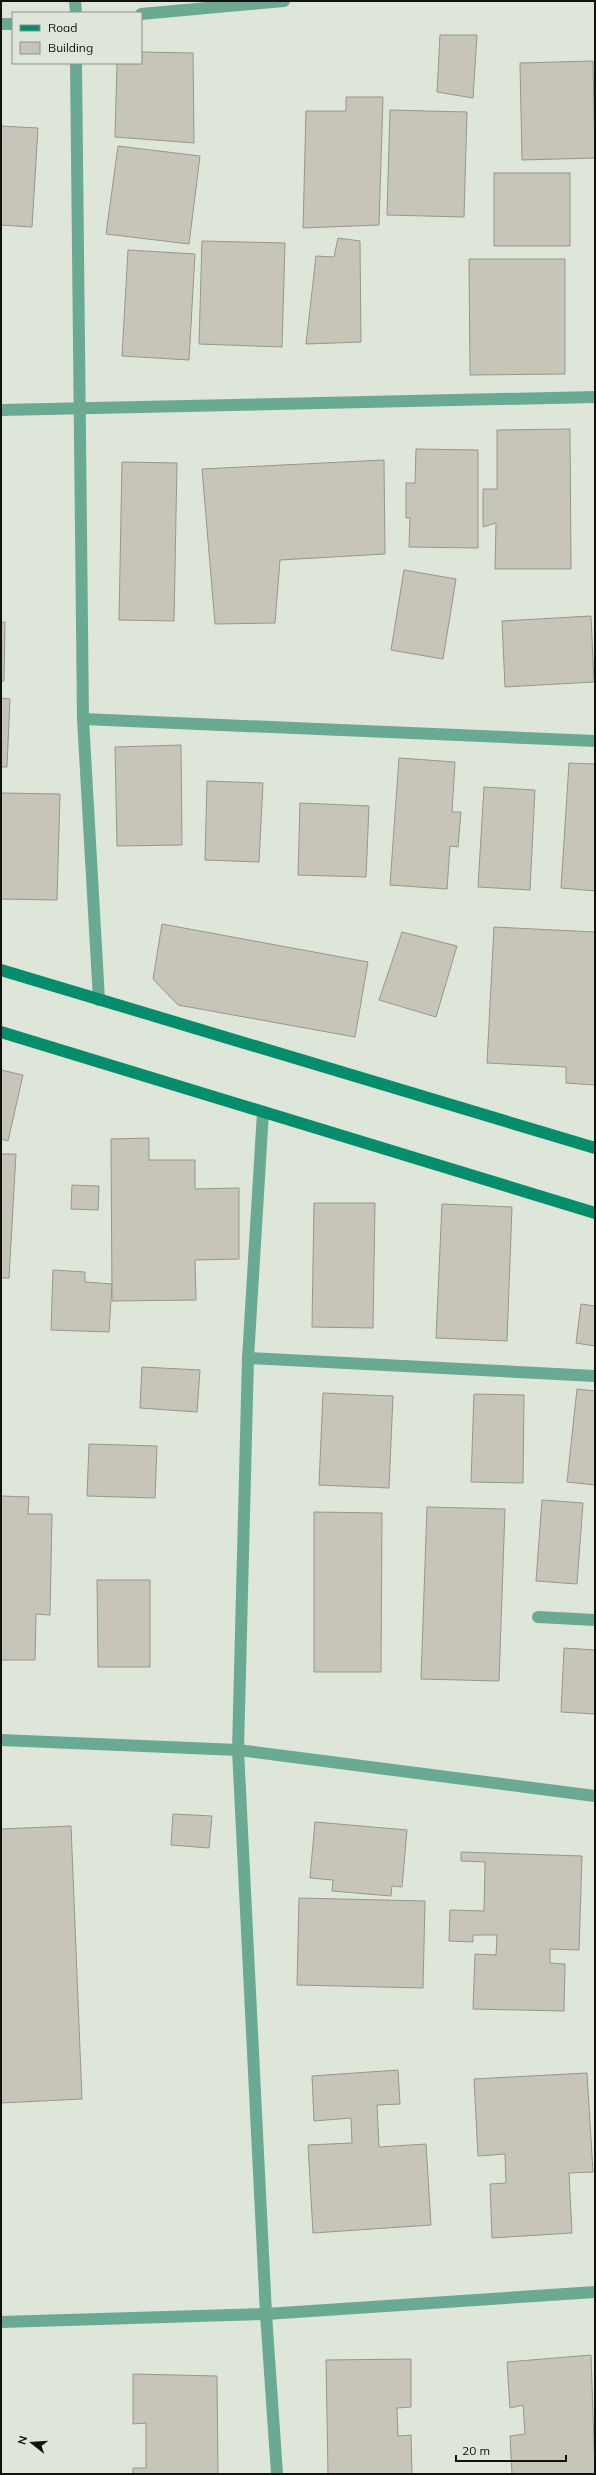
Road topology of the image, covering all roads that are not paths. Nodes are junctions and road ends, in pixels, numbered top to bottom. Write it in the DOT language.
graph roads {
  1 [pos="75,1"];
  2 [pos="284,1"];
  3 [pos="76,12"];
  4 [pos="142,14"];
  5 [pos="1,24"];
  6 [pos="12,24"];
  7 [pos="76,64"];
  8 [pos="595,397"];
  9 [pos="1,410"];
  10 [pos="80,410"];
  11 [pos="83,719"];
  12 [pos="595,741"];
  13 [pos="1,970"];
  14 [pos="99,1000"];
  15 [pos="1,1032"];
  16 [pos="263,1112"];
  17 [pos="595,1148"];
  18 [pos="595,1213"];
  19 [pos="248,1358"];
  20 [pos="595,1376"];
  21 [pos="538,1617"];
  22 [pos="595,1620"];
  23 [pos="1,1740"];
  24 [pos="238,1750"];
  25 [pos="595,1796"];
  26 [pos="595,2292"];
  27 [pos="266,2314"];
  28 [pos="1,2322"];
  29 [pos="277,2474"];
  1 -- 3 [label="street"];
  2 -- 4 [label="street"];
  5 -- 6 [label="street"];
  7 -- 10 [label="street"];
  8 -- 10 [label="street"];
  9 -- 10 [label="street"];
  10 -- 11 [label="street"];
  11 -- 12 [label="street"];
  11 -- 14 [label="street"];
  13 -- 14 [label="main road"];
  14 -- 17 [label="main road"];
  15 -- 16 [label="main road"];
  16 -- 18 [label="main road"];
  16 -- 19 [label="street"];
  19 -- 20 [label="street"];
  19 -- 24 [label="street"];
  21 -- 22 [label="street"];
  23 -- 24 [label="street"];
  24 -- 25 [label="street"];
  24 -- 27 [label="street"];
  26 -- 27 [label="street"];
  27 -- 28 [label="street"];
  27 -- 29 [label="street"];
}
